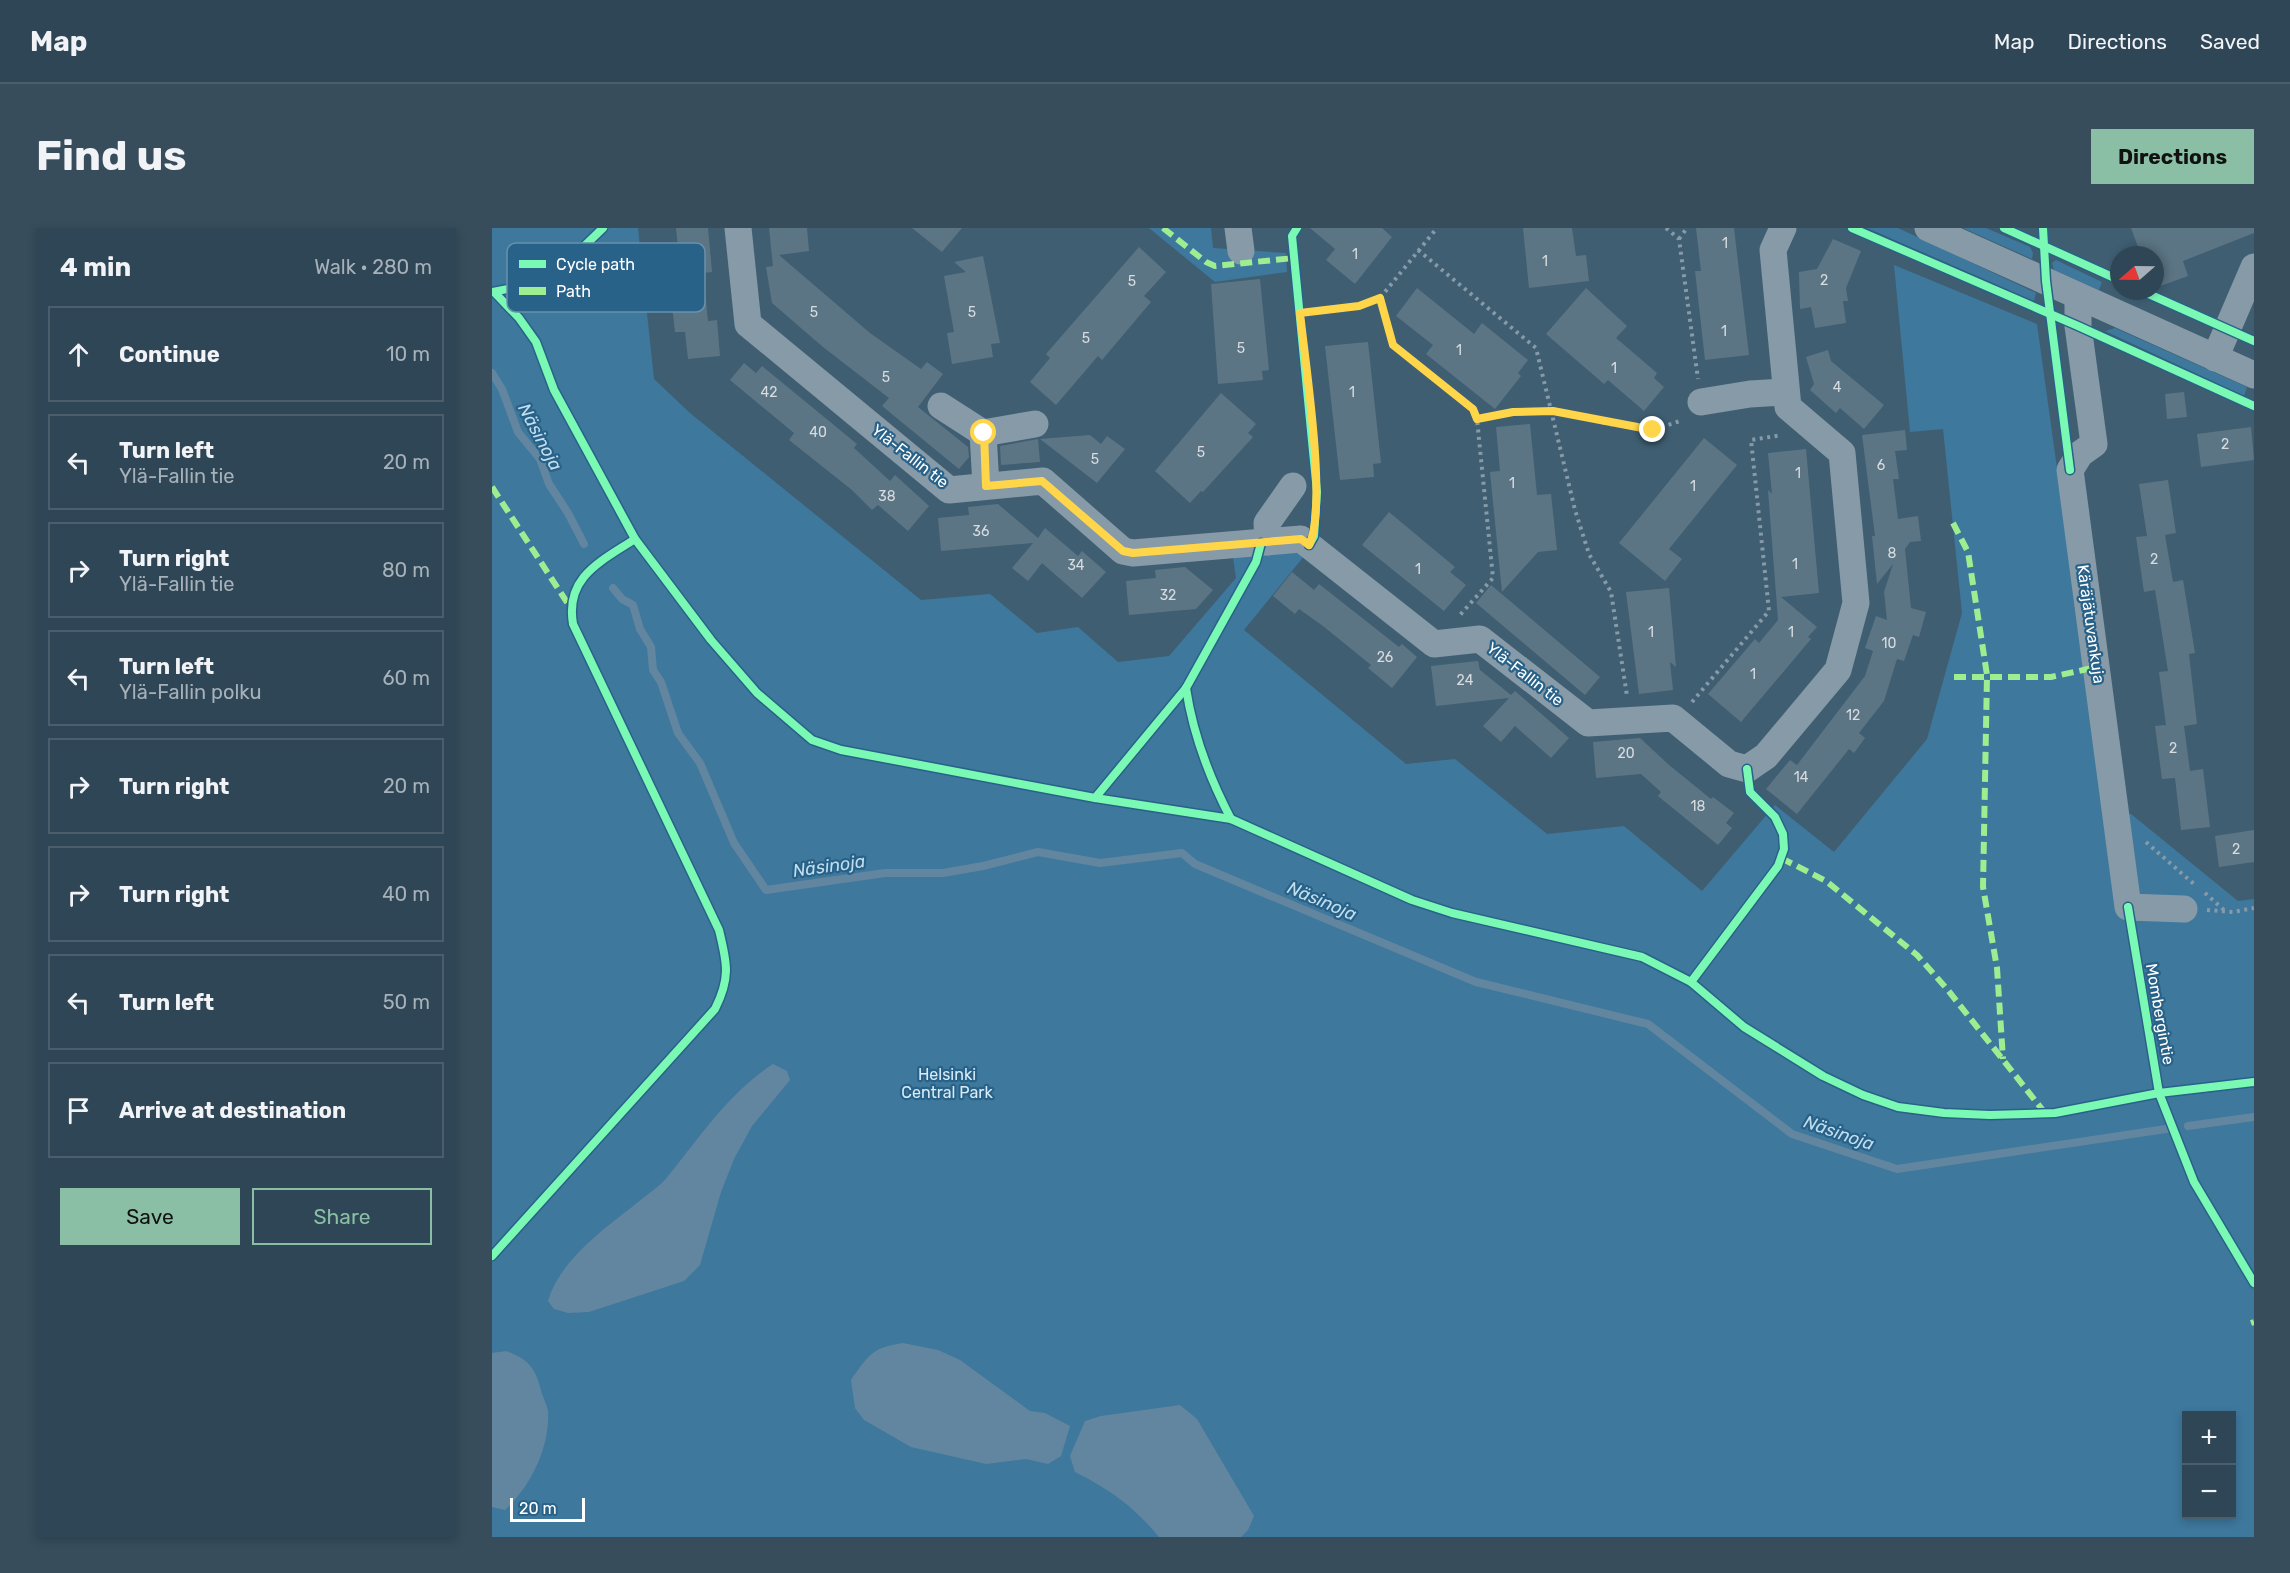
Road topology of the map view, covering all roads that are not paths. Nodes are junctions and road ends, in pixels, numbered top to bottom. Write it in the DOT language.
graph roads {
  1 [pos="738,228"];
  2 [pos="1783,228"];
  3 [pos="1928,228"];
  4 [pos="2254,267"];
  5 [pos="2078,296"];
  6 [pos="2215,358"];
  7 [pos="2254,375"];
  8 [pos="1786,392"];
  9 [pos="1701,402"];
  10 [pos="941,406"];
  11 [pos="1035,423"];
  12 [pos="984,433"];
  13 [pos="986,486"];
  14 [pos="1293,486"];
  15 [pos="1268,542"];
  16 [pos="2184,909"];
  1 -- 13 [label="street, Ylä-Fallin tie"];
  2 -- 8 [label="street, Ylä-Fallin tie"];
  3 -- 5 [label="street"];
  4 -- 6 [label="street"];
  5 -- 6 [label="street"];
  5 -- 16 [label="street, Käräjätuvankuja"];
  6 -- 7 [label="street"];
  8 -- 9 [label="street"];
  8 -- 15 [label="street, Ylä-Fallin tie"];
  10 -- 12 [label="street"];
  11 -- 12 [label="street"];
  12 -- 13 [label="street"];
  13 -- 15 [label="street, Ylä-Fallin tie"];
  14 -- 15 [label="street"];
}
